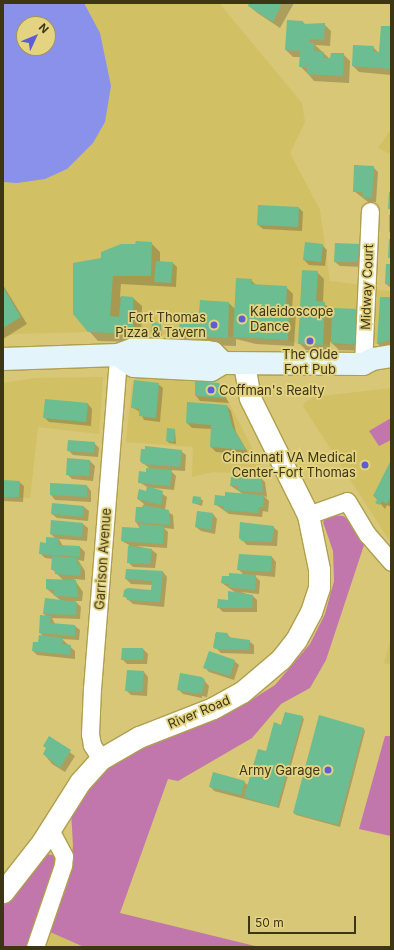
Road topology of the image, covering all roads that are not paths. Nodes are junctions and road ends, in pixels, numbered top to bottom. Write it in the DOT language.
graph roads {
  1 [pos="370,211"];
  2 [pos="118,355"];
  3 [pos="391,356"];
  4 [pos="3,359"];
  5 [pos="363,364"];
  6 [pos="244,365"];
  7 [pos="391,370"];
  8 [pos="308,516"];
  9 [pos="391,562"];
  10 [pos="101,759"];
  11 [pos="50,830"];
  12 [pos="3,892"];
  13 [pos="35,947"];
  1 -- 5 [label="street, Midway Court"];
  2 -- 4 [label="main road"];
  2 -- 6 [label="main road"];
  2 -- 10 [label="street, Garrison Avenue"];
  3 -- 5 [label="main road"];
  5 -- 6 [label="main road"];
  5 -- 7 [label="main road"];
  6 -- 8 [label="street, River Road"];
  8 -- 9 [label="street"];
  8 -- 10 [label="street, River Road"];
  10 -- 11 [label="street, River Road"];
  11 -- 12 [label="street, River Road"];
  11 -- 13 [label="street"];
}
